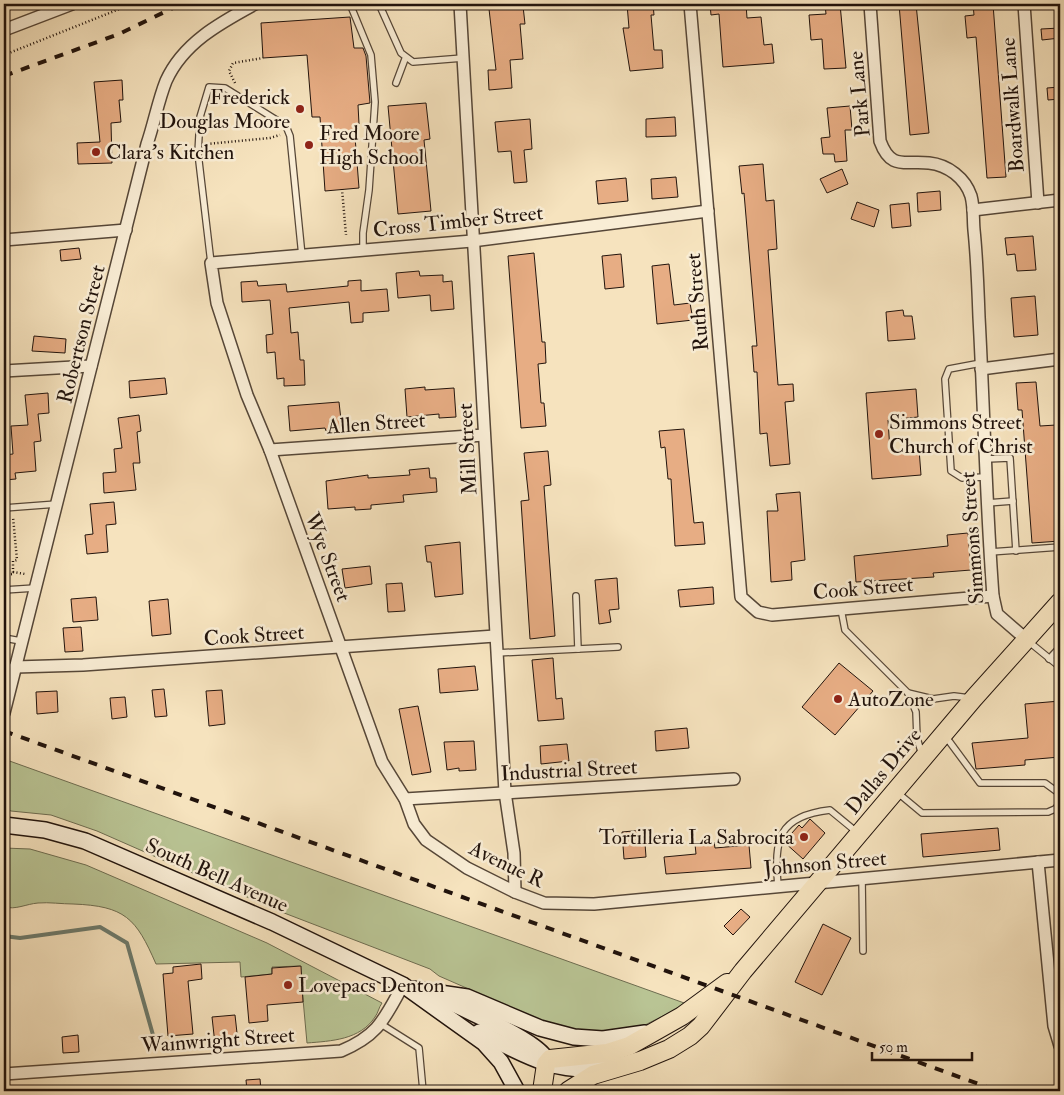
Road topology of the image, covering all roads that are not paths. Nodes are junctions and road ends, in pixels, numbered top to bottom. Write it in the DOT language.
graph roads {
  1 [pos="72,4"];
  2 [pos="254,4"];
  3 [pos="350,4"];
  4 [pos="379,4"];
  5 [pos="460,4"];
  6 [pos="690,4"];
  7 [pos="870,4"];
  8 [pos="1024,4"];
  9 [pos="4,30"];
  10 [pos="405,58"];
  11 [pos="463,58"];
  12 [pos="396,83"];
  13 [pos="1060,200"];
  14 [pos="1038,203"];
  15 [pos="972,210"];
  16 [pos="708,211"];
  17 [pos="126,230"];
  18 [pos="4,240"];
  19 [pos="472,241"];
  20 [pos="363,249"];
  21 [pos="302,256"];
  22 [pos="211,263"];
  23 [pos="1060,359"];
  24 [pos="91,366"];
  25 [pos="982,366"];
  26 [pos="4,371"];
  27 [pos="484,435"];
  28 [pos="270,450"];
  29 [pos="985,459"];
  30 [pos="986,477"];
  31 [pos="1013,501"];
  32 [pos="57,504"];
  33 [pos="987,504"];
  34 [pos="4,508"];
  35 [pos="1060,547"];
  36 [pos="1016,551"];
  37 [pos="990,552"];
  38 [pos="35,588"];
  39 [pos="4,590"];
  40 [pos="576,596"];
  41 [pos="993,596"];
  42 [pos="742,597"];
  43 [pos="1060,602"];
  44 [pos="841,608"];
  45 [pos="495,636"];
  46 [pos="4,638"];
  47 [pos="1027,640"];
  48 [pos="21,641"];
  49 [pos="340,646"];
  50 [pos="618,647"];
  51 [pos="1060,647"];
  52 [pos="578,649"];
  53 [pos="496,653"];
  54 [pos="1049,659"];
  55 [pos="15,666"];
  56 [pos="1060,667"];
  57 [pos="908,693"];
  58 [pos="974,698"];
  59 [pos="4,713"];
  60 [pos="944,734"];
  61 [pos="924,760"];
  62 [pos="734,779"];
  63 [pos="896,791"];
  64 [pos="505,792"];
  65 [pos="1060,794"];
  66 [pos="405,799"];
  67 [pos="1060,803"];
  68 [pos="4,825"];
  69 [pos="860,834"];
  70 [pos="438,848"];
  71 [pos="1060,860"];
  72 [pos="1038,862"];
  73 [pos="862,878"];
  74 [pos="818,884"];
  75 [pos="778,886"];
  76 [pos="515,892"];
  77 [pos="594,904"];
  78 [pos="863,951"];
  79 [pos="743,971"];
  80 [pos="404,986"];
  81 [pos="422,991"];
  82 [pos="444,1015"];
  83 [pos="381,1024"];
  84 [pos="667,1024"];
  85 [pos="549,1031"];
  86 [pos="1060,1046"];
  87 [pos="546,1062"];
  88 [pos="625,1065"];
  89 [pos="4,1074"];
  90 [pos="569,1090"];
  91 [pos="423,1091"];
  92 [pos="518,1091"];
  93 [pos="542,1091"];
  1 -- 9 [label="street"];
  2 -- 17 [label="street, Robertson Street"];
  3 -- 20 [label="lane"];
  4 -- 10 [label="lane"];
  5 -- 11 [label="street, Mill Street"];
  6 -- 16 [label="street, Ruth Street"];
  7 -- 15 [label="street, Park Lane"];
  8 -- 14 [label="street, Boardwalk Lane"];
  10 -- 11 [label="lane"];
  10 -- 12 [label="lane"];
  11 -- 19 [label="street, Mill Street"];
  13 -- 14 [label="street"];
  14 -- 15 [label="street"];
  15 -- 25 [label="street, Simmons Street"];
  16 -- 19 [label="street, Cross Timber Street"];
  16 -- 42 [label="street, Ruth Street"];
  17 -- 18 [label="street"];
  17 -- 24 [label="street, Robertson Street"];
  19 -- 20 [label="street, Cross Timber Street"];
  19 -- 27 [label="street, Mill Street"];
  20 -- 21 [label="street, Cross Timber Street"];
  21 -- 22 [label="street, Cross Timber Street"];
  21 -- 22 [label="lane"];
  22 -- 28 [label="street, Wye Street"];
  23 -- 25 [label="street"];
  24 -- 26 [label="street"];
  24 -- 32 [label="street, Robertson Street"];
  25 -- 29 [label="street, Simmons Street"];
  25 -- 30 [label="lane"];
  27 -- 28 [label="street, Allen Street"];
  27 -- 45 [label="street, Mill Street"];
  28 -- 49 [label="street, Wye Street"];
  29 -- 30 [label="street, Simmons Street"];
  29 -- 31 [label="lane"];
  30 -- 33 [label="street, Simmons Street"];
  31 -- 33 [label="lane"];
  31 -- 36 [label="lane"];
  32 -- 34 [label="lane"];
  32 -- 38 [label="street, Robertson Street"];
  33 -- 37 [label="street, Simmons Street"];
  35 -- 36 [label="lane"];
  36 -- 37 [label="lane"];
  37 -- 41 [label="street, Simmons Street"];
  38 -- 39 [label="lane"];
  38 -- 48 [label="street, Robertson Street"];
  40 -- 52 [label="lane"];
  41 -- 44 [label="street, Cook Street"];
  41 -- 47 [label="street, Simmons Street"];
  42 -- 44 [label="street, Cook Street"];
  43 -- 47 [label="main road, Dallas Drive"];
  44 -- 57 [label="lane"];
  45 -- 49 [label="street, Cook Street"];
  45 -- 53 [label="street, Mill Street"];
  46 -- 48 [label="lane"];
  47 -- 54 [label="lane"];
  47 -- 58 [label="main road, Dallas Drive"];
  48 -- 55 [label="street, Robertson Street"];
  49 -- 55 [label="street, Cook Street"];
  49 -- 66 [label="street, Wye Street"];
  50 -- 52 [label="lane"];
  51 -- 54 [label="lane"];
  52 -- 53 [label="lane"];
  53 -- 64 [label="street, Mill Street"];
  54 -- 56 [label="lane"];
  55 -- 59 [label="street, Robertson Street"];
  57 -- 58 [label="lane"];
  57 -- 61 [label="lane"];
  58 -- 60 [label="main road, Dallas Drive"];
  60 -- 61 [label="main road, Dallas Drive"];
  60 -- 65 [label="lane"];
  61 -- 63 [label="main road, Dallas Drive"];
  62 -- 64 [label="street, Industrial Street"];
  63 -- 67 [label="lane"];
  63 -- 69 [label="main road, Dallas Drive"];
  64 -- 66 [label="street, Industrial Street"];
  64 -- 76 [label="street, Mill Street"];
  66 -- 70 [label="street, Wye Street"];
  68 -- 80 [label="main road, South Bell Avenue"];
  69 -- 74 [label="main road, Dallas Drive"];
  69 -- 75 [label="lane"];
  70 -- 76 [label="street, Avenue R"];
  71 -- 72 [label="street, Johnson Street"];
  72 -- 73 [label="street, Johnson Street"];
  72 -- 86 [label="street"];
  73 -- 74 [label="street, Johnson Street"];
  73 -- 78 [label="lane"];
  74 -- 75 [label="street, Johnson Street"];
  74 -- 79 [label="main road, Dallas Drive"];
  75 -- 77 [label="street, Johnson Street"];
  76 -- 77 [label="street, Avenue R"];
  79 -- 84 [label="main road, Dallas Drive"];
  79 -- 88 [label="main road, Dallas Drive"];
  80 -- 81 [label="main road, South Bell Avenue"];
  80 -- 82 [label="main road, South Bell Avenue"];
  80 -- 83 [label="street, Wainwright Street"];
  81 -- 85 [label="main road, South Bell Avenue"];
  81 -- 87 [label="main road, South Bell Avenue"];
  82 -- 87 [label="main road, South Bell Avenue"];
  82 -- 92 [label="main road, South Bell Avenue"];
  83 -- 89 [label="street, Wainwright Street"];
  83 -- 91 [label="lane"];
  84 -- 85 [label="main road, Dallas Drive"];
  84 -- 87 [label="main road, Dallas Drive"];
  87 -- 88 [label="main road, Dallas Drive"];
  87 -- 93 [label="main road"];
  88 -- 90 [label="main road, Dallas Drive"];
}
